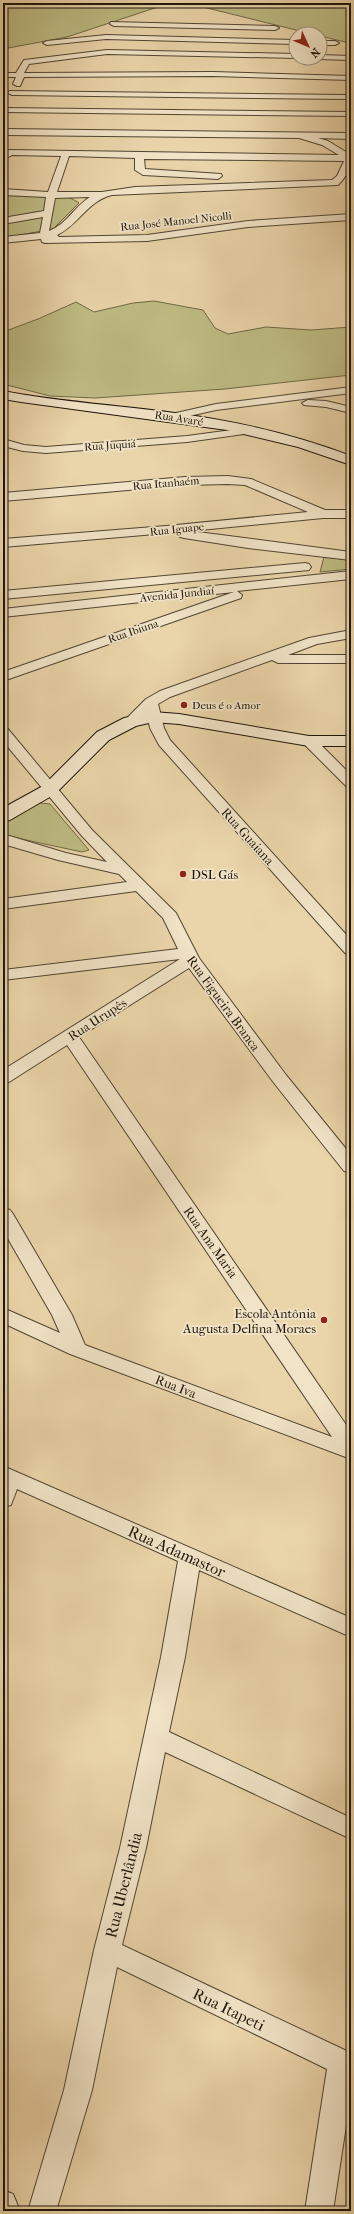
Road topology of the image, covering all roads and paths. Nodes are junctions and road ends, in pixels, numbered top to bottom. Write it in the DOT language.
graph roads {
  1 [pos="114,24"];
  2 [pos="171,25"];
  3 [pos="275,28"];
  4 [pos="162,38"];
  5 [pos="227,40"];
  6 [pos="288,42"];
  7 [pos="47,43"];
  8 [pos="328,43"];
  9 [pos="335,43"];
  10 [pos="156,53"];
  11 [pos="84,54"];
  12 [pos="328,57"];
  13 [pos="288,58"];
  14 [pos="351,58"];
  15 [pos="76,74"];
  16 [pos="142,74"];
  17 [pos="212,74"];
  18 [pos="3,75"];
  19 [pos="21,76"];
  20 [pos="351,78"];
  21 [pos="12,93"];
  22 [pos="346,96"];
  23 [pos="3,110"];
  24 [pos="351,114"];
  25 [pos="3,132"];
  26 [pos="191,134"];
  27 [pos="298,135"];
  28 [pos="351,136"];
  29 [pos="4,154"];
  30 [pos="66,154"];
  31 [pos="140,156"];
  32 [pos="350,158"];
  33 [pos="230,176"];
  34 [pos="269,176"];
  35 [pos="341,177"];
  36 [pos="3,192"];
  37 [pos="21,194"];
  38 [pos="104,194"];
  39 [pos="51,195"];
  40 [pos="3,197"];
  41 [pos="48,213"];
  42 [pos="351,217"];
  43 [pos="3,221"];
  44 [pos="44,235"];
  45 [pos="60,239"];
  46 [pos="3,240"];
  47 [pos="3,244"];
  48 [pos="351,390"];
  49 [pos="3,394"];
  50 [pos="216,407"];
  51 [pos="351,410"];
  52 [pos="171,417"];
  53 [pos="221,431"];
  54 [pos="3,442"];
  55 [pos="351,461"];
  56 [pos="3,497"];
  57 [pos="323,514"];
  58 [pos="351,514"];
  59 [pos="223,524"];
  60 [pos="166,530"];
  61 [pos="221,541"];
  62 [pos="3,543"];
  63 [pos="310,551"];
  64 [pos="351,556"];
  65 [pos="305,567"];
  66 [pos="351,575"];
  67 [pos="312,580"];
  68 [pos="264,585"];
  69 [pos="4,594"];
  70 [pos="3,613"];
  71 [pos="351,634"];
  72 [pos="269,658"];
  73 [pos="351,659"];
  74 [pos="3,677"];
  75 [pos="152,710"];
  76 [pos="3,732"];
  77 [pos="309,741"];
  78 [pos="351,741"];
  79 [pos="351,783"];
  80 [pos="50,790"];
  81 [pos="3,816"];
  82 [pos="3,840"];
  83 [pos="124,870"];
  84 [pos="141,885"];
  85 [pos="3,904"];
  86 [pos="351,950"];
  87 [pos="189,956"];
  88 [pos="3,975"];
  89 [pos="70,1036"];
  90 [pos="3,1078"];
  91 [pos="351,1167"];
  92 [pos="3,1214"];
  93 [pos="3,1316"];
  94 [pos="77,1349"];
  95 [pos="351,1448"];
  96 [pos="351,1452"];
  97 [pos="7,1475"];
  98 [pos="3,1499"];
  99 [pos="190,1557"];
  100 [pos="351,1628"];
  101 [pos="155,1736"];
  102 [pos="351,1829"];
  103 [pos="107,1950"];
  104 [pos="347,2065"];
  105 [pos="3,2204"];
  106 [pos="6,2211"];
  107 [pos="42,2211"];
  108 [pos="319,2211"];
  1 -- 2 [label="street"];
  2 -- 3 [label="street"];
  2 -- 4 [label="street"];
  4 -- 5 [label="street"];
  4 -- 7 [label="street"];
  5 -- 6 [label="street"];
  5 -- 17 [label="street"];
  8 -- 9 [label="street"];
  10 -- 11 [label="street"];
  10 -- 16 [label="street"];
  10 -- 17 [label="street"];
  11 -- 15 [label="street"];
  11 -- 19 [label="street"];
  12 -- 14 [label="street"];
  13 -- 17 [label="street"];
  15 -- 16 [label="street"];
  15 -- 19 [label="street"];
  16 -- 17 [label="street"];
  17 -- 20 [label="street"];
  17 -- 21 [label="street"];
  17 -- 22 [label="street"];
  17 -- 26 [label="street"];
  18 -- 19 [label="street"];
  19 -- 21 [label="street"];
  21 -- 23 [label="street"];
  23 -- 26 [label="street"];
  24 -- 26 [label="street"];
  25 -- 26 [label="street"];
  26 -- 27 [label="street"];
  26 -- 31 [label="street"];
  26 -- 32 [label="street"];
  27 -- 28 [label="street"];
  27 -- 32 [label="street"];
  29 -- 30 [label="street"];
  30 -- 31 [label="street"];
  30 -- 39 [label="street"];
  31 -- 33 [label="street"];
  32 -- 35 [label="street"];
  34 -- 35 [label="street"];
  35 -- 38 [label="street"];
  36 -- 37 [label="street"];
  37 -- 39 [label="street"];
  37 -- 40 [label="street"];
  38 -- 39 [label="street"];
  38 -- 44 [label="street"];
  39 -- 41 [label="street"];
  41 -- 43 [label="street"];
  41 -- 44 [label="street"];
  42 -- 45 [label="street, Rua José Manoel Nicolli"];
  44 -- 45 [label="street"];
  44 -- 46 [label="street"];
  45 -- 47 [label="street, Rua José Manoel Nicolli"];
  48 -- 50 [label="street"];
  49 -- 52 [label="main road, Rua Avaré"];
  50 -- 51 [label="street"];
  50 -- 52 [label="street"];
  52 -- 53 [label="main road, Rua Avaré"];
  53 -- 54 [label="street, Rua Juquiá"];
  53 -- 55 [label="main road, Rua Avaré"];
  56 -- 57 [label="street, Rua Itanhaém"];
  57 -- 58 [label="street, Rua Iguape"];
  57 -- 59 [label="street, Rua Iguape"];
  59 -- 60 [label="street, Rua Iguape"];
  59 -- 61 [label="street"];
  60 -- 61 [label="street"];
  60 -- 62 [label="street, Rua Iguape"];
  61 -- 63 [label="street"];
  63 -- 64 [label="street"];
  63 -- 65 [label="street"];
  65 -- 67 [label="street"];
  65 -- 69 [label="street, Avenida Jundiaí"];
  66 -- 67 [label="street, Avenida Jundiaí"];
  67 -- 68 [label="street, Avenida Jundiaí"];
  68 -- 70 [label="street, Avenida Jundiaí"];
  68 -- 74 [label="street, Rua Ibiuna"];
  71 -- 72 [label="street"];
  72 -- 73 [label="street"];
  72 -- 75 [label="street"];
  75 -- 77 [label="main road"];
  75 -- 80 [label="main road"];
  75 -- 86 [label="street, Rua Guaiana"];
  76 -- 80 [label="street, Rua Figueira Branca"];
  77 -- 78 [label="main road"];
  77 -- 79 [label="street"];
  80 -- 81 [label="main road"];
  80 -- 83 [label="street, Rua Figueira Branca"];
  82 -- 83 [label="street"];
  83 -- 84 [label="street, Rua Figueira Branca"];
  84 -- 85 [label="street"];
  84 -- 87 [label="street, Rua Figueira Branca"];
  87 -- 88 [label="street"];
  87 -- 89 [label="street, Rua Urupês"];
  87 -- 91 [label="street, Rua Figueira Branca"];
  89 -- 90 [label="street, Rua Urupês"];
  89 -- 95 [label="street, Rua Ana Maria"];
  92 -- 94 [label="street"];
  93 -- 94 [label="street, Rua Iva"];
  94 -- 96 [label="street, Rua Iva"];
  97 -- 98 [label="street"];
  97 -- 99 [label="street, Rua Adamastor"];
  99 -- 100 [label="street, Rua Adamastor"];
  99 -- 101 [label="street, Rua Uberlândia"];
  101 -- 102 [label="street"];
  101 -- 103 [label="street, Rua Uberlândia"];
  103 -- 104 [label="street, Rua Itapeti"];
  103 -- 107 [label="street, Rua Uberlândia"];
  104 -- 108 [label="street"];
  105 -- 106 [label="street"];
}
